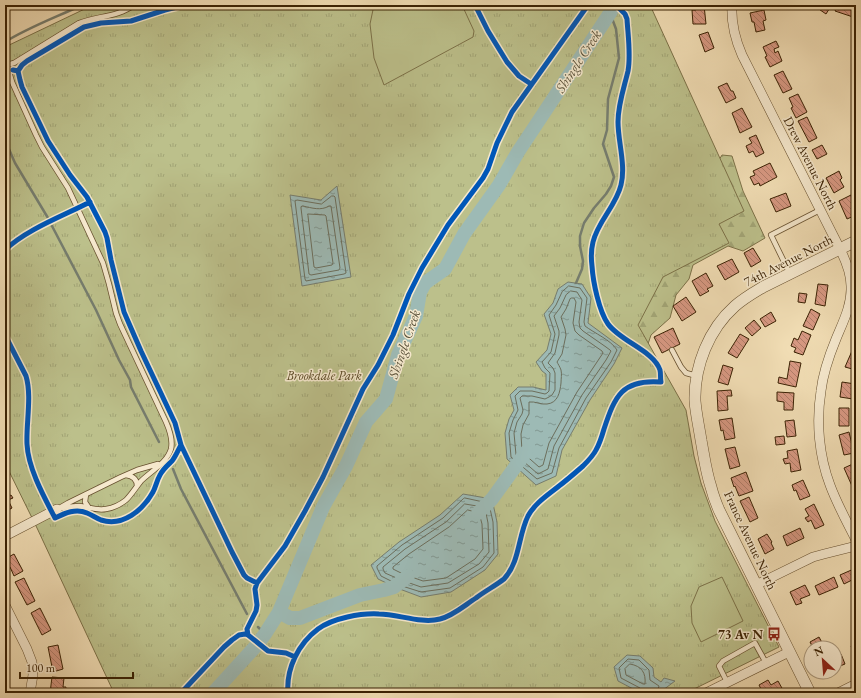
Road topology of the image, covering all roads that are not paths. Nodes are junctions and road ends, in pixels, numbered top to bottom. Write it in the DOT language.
graph roads {
  1 [pos="134,5"];
  2 [pos="732,5"];
  3 [pos="6,65"];
  4 [pos="820,210"];
  5 [pos="856,241"];
  6 [pos="840,249"];
  7 [pos="790,274"];
  8 [pos="735,306"];
  9 [pos="672,350"];
  10 [pos="697,376"];
  11 [pos="161,463"];
  12 [pos="126,475"];
  13 [pos="137,486"];
  14 [pos="86,494"];
  15 [pos="89,508"];
  16 [pos="57,509"];
  17 [pos="5,536"];
  18 [pos="856,540"];
  19 [pos="856,546"];
  20 [pos="756,585"];
  21 [pos="5,605"];
  22 [pos="789,652"];
  23 [pos="766,663"];
  24 [pos="727,682"];
  25 [pos="856,684"];
  26 [pos="30,693"];
  27 [pos="706,693"];
  28 [pos="810,693"];
  29 [pos="838,693"];
  1 -- 3 [label="lane"];
  2 -- 4 [label="street, Drew Avenue North"];
  3 -- 11 [label="lane"];
  4 -- 6 [label="street, Drew Avenue North"];
  4 -- 7 [label="lane"];
  5 -- 6 [label="street, 74th Avenue North"];
  6 -- 7 [label="street, 74th Avenue North"];
  6 -- 18 [label="street, Drew Avenue North"];
  7 -- 8 [label="street, 74th Avenue North"];
  8 -- 10 [label="street, France Avenue North"];
  9 -- 10 [label="lane"];
  10 -- 20 [label="street, France Avenue North"];
  11 -- 12 [label="lane"];
  11 -- 13 [label="lane"];
  12 -- 13 [label="lane"];
  12 -- 14 [label="lane"];
  13 -- 15 [label="lane"];
  14 -- 15 [label="lane"];
  14 -- 16 [label="lane"];
  15 -- 16 [label="lane"];
  16 -- 17 [label="street"];
  19 -- 20 [label="street"];
  20 -- 22 [label="street, France Avenue North"];
  21 -- 26 [label="street"];
  22 -- 23 [label="street"];
  22 -- 28 [label="street, France Avenue North"];
  23 -- 24 [label="street"];
  23 -- 24 [label="lane"];
  24 -- 27 [label="street"];
  25 -- 29 [label="street"];
}
